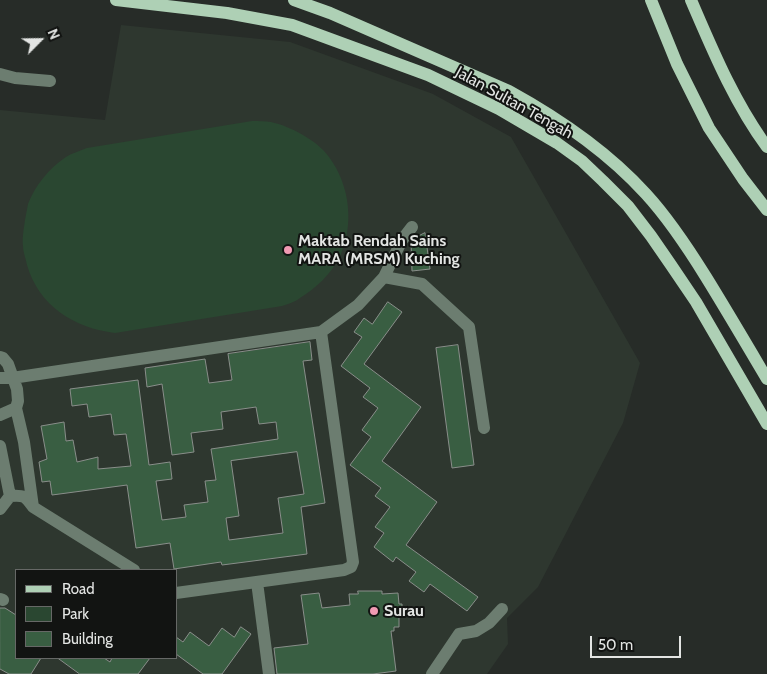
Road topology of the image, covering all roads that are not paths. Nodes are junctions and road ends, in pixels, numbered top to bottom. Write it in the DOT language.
graph roads {
  1 [pos="116,0"];
  2 [pos="294,0"];
  3 [pos="652,0"];
  4 [pos="691,0"];
  5 [pos="0,74"];
  6 [pos="50,81"];
  7 [pos="767,147"];
  8 [pos="767,210"];
  9 [pos="412,227"];
  10 [pos="384,277"];
  11 [pos="320,332"];
  12 [pos="0,357"];
  13 [pos="6,378"];
  14 [pos="767,378"];
  15 [pos="16,408"];
  16 [pos="0,415"];
  17 [pos="767,424"];
  18 [pos="484,428"];
  19 [pos="0,446"];
  20 [pos="10,496"];
  21 [pos="33,508"];
  22 [pos="0,509"];
  23 [pos="132,569"];
  24 [pos="257,582"];
  25 [pos="178,593"];
  26 [pos="502,609"];
  27 [pos="269,674"];
  28 [pos="432,674"];
  1 -- 17 [label="main road, Jalan Sultan Tengah"];
  2 -- 14 [label="main road, Jalan Sultan Tengah"];
  3 -- 8 [label="main road"];
  4 -- 7 [label="main road"];
  5 -- 6 [label="lane"];
  9 -- 10 [label="lane"];
  10 -- 11 [label="lane"];
  10 -- 18 [label="lane"];
  11 -- 13 [label="lane"];
  11 -- 24 [label="lane"];
  12 -- 13 [label="lane"];
  13 -- 15 [label="lane"];
  15 -- 16 [label="lane"];
  15 -- 21 [label="lane"];
  19 -- 20 [label="lane"];
  20 -- 21 [label="lane"];
  20 -- 22 [label="lane"];
  21 -- 23 [label="lane"];
  24 -- 25 [label="lane"];
  24 -- 27 [label="lane"];
  26 -- 28 [label="lane"];
}
